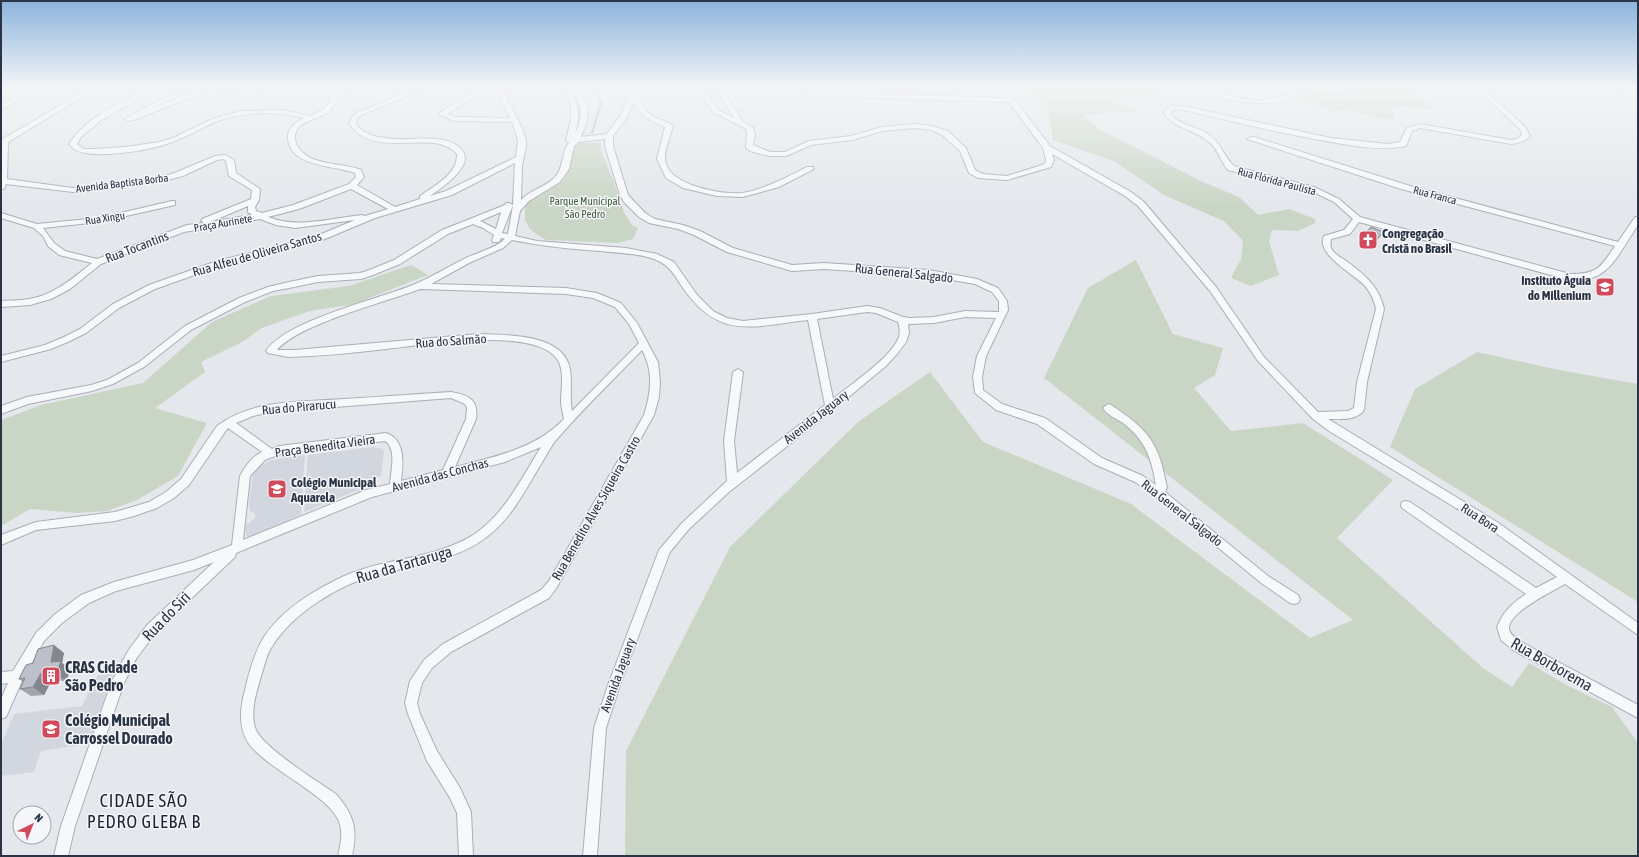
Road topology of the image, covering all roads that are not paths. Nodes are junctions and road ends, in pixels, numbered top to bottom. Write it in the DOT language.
graph roads {
  1 [pos="28,127"];
  2 [pos="87,127"];
  3 [pos="199,127"];
  4 [pos="295,127"];
  5 [pos="354,127"];
  6 [pos="517,127"];
  7 [pos="574,127"];
  8 [pos="581,127"];
  9 [pos="617,127"];
  10 [pos="669,127"];
  11 [pos="746,127"];
  12 [pos="903,127"];
  13 [pos="923,127"];
  14 [pos="1031,127"];
  15 [pos="1188,127"];
  16 [pos="1272,127"];
  17 [pos="1413,127"];
  18 [pos="1426,127"];
  19 [pos="1522,127"];
  20 [pos="609,136"];
  21 [pos="1251,139"];
  22 [pos="2,142"];
  23 [pos="572,142"];
  24 [pos="1047,148"];
  25 [pos="518,159"];
  26 [pos="810,169"];
  27 [pos="519,176"];
  28 [pos="2,184"];
  29 [pos="352,186"];
  30 [pos="518,187"];
  31 [pos="545,187"];
  32 [pos="532,192"];
  33 [pos="254,200"];
  34 [pos="418,202"];
  35 [pos="172,203"];
  36 [pos="513,208"];
  37 [pos="394,209"];
  38 [pos="1,215"];
  39 [pos="261,216"];
  40 [pos="372,216"];
  41 [pos="1357,219"];
  42 [pos="1638,219"];
  43 [pos="473,221"];
  44 [pos="37,226"];
  45 [pos="184,230"];
  46 [pos="513,234"];
  47 [pos="499,235"];
  48 [pos="537,243"];
  49 [pos="504,244"];
  50 [pos="551,244"];
  51 [pos="1620,245"];
  52 [pos="472,258"];
  53 [pos="98,262"];
  54 [pos="419,286"];
  55 [pos="1,304"];
  56 [pos="1002,315"];
  57 [pos="812,317"];
  58 [pos="902,320"];
  59 [pos="643,344"];
  60 [pos="1,359"];
  61 [pos="738,372"];
  62 [pos="830,407"];
  63 [pos="1108,408"];
  64 [pos="1,410"];
  65 [pos="1316,416"];
  66 [pos="569,421"];
  67 [pos="228,423"];
  68 [pos="555,435"];
  69 [pos="270,453"];
  70 [pos="447,473"];
  71 [pos="732,482"];
  72 [pos="396,486"];
  73 [pos="1158,492"];
  74 [pos="1406,505"];
  75 [pos="1,540"];
  76 [pos="237,549"];
  77 [pos="1566,578"];
  78 [pos="1535,594"];
  79 [pos="1294,599"];
  80 [pos="1638,630"];
  81 [pos="17,677"];
  82 [pos="1,678"];
  83 [pos="1638,712"];
  84 [pos="1,713"];
  85 [pos="61,856"];
  86 [pos="345,856"];
  87 [pos="466,856"];
  88 [pos="590,856"];
  1 -- 22 [label="street"];
  2 -- 3 [label="street"];
  4 -- 29 [label="street"];
  5 -- 34 [label="street"];
  6 -- 25 [label="street"];
  7 -- 23 [label="street"];
  8 -- 23 [label="street"];
  9 -- 20 [label="street"];
  10 -- 26 [label="street"];
  11 -- 12 [label="street"];
  13 -- 24 [label="street"];
  14 -- 24 [label="street"];
  15 -- 41 [label="street, Rua Flórida Paulista"];
  16 -- 17 [label="street, Rua Flórida Paulista"];
  18 -- 19 [label="street, Rua Flórida Paulista"];
  20 -- 23 [label="street"];
  20 -- 56 [label="street, Rua General Salgado"];
  21 -- 51 [label="street, Rua Franca"];
  22 -- 28 [label="street"];
  23 -- 31 [label="street"];
  24 -- 65 [label="street"];
  25 -- 27 [label="street"];
  25 -- 34 [label="street, Rua Alfeu de Oliveira Santos"];
  27 -- 30 [label="street"];
  27 -- 36 [label="street"];
  28 -- 33 [label="street, Avenida Baptista Borba"];
  29 -- 37 [label="street"];
  29 -- 39 [label="street, Praça Aurinete"];
  30 -- 32 [label="street"];
  30 -- 36 [label="street"];
  31 -- 32 [label="street"];
  31 -- 36 [label="street"];
  32 -- 36 [label="street"];
  33 -- 39 [label="street, Avenida Baptista Borba"];
  33 -- 45 [label="street, Rua Tocantins"];
  34 -- 37 [label="street, Rua Alfeu de Oliveira Santos"];
  35 -- 44 [label="street, Rua Xingu"];
  36 -- 43 [label="street"];
  36 -- 46 [label="street"];
  36 -- 47 [label="street"];
  37 -- 40 [label="street, Rua Alfeu de Oliveira Santos"];
  38 -- 44 [label="street"];
  39 -- 40 [label="street"];
  39 -- 45 [label="street, Praça Aurinete"];
  40 -- 60 [label="street, Rua Alfeu de Oliveira Santos"];
  41 -- 51 [label="street"];
  41 -- 65 [label="street"];
  42 -- 51 [label="street"];
  43 -- 47 [label="street"];
  43 -- 64 [label="street"];
  44 -- 53 [label="street"];
  45 -- 53 [label="street, Rua Tocantins"];
  46 -- 47 [label="street"];
  46 -- 48 [label="street"];
  46 -- 49 [label="street"];
  46 -- 50 [label="street"];
  47 -- 52 [label="street"];
  48 -- 49 [label="street"];
  48 -- 50 [label="street"];
  49 -- 52 [label="street"];
  50 -- 57 [label="street"];
  52 -- 54 [label="street"];
  53 -- 55 [label="street, Rua Tocantins"];
  54 -- 59 [label="street"];
  54 -- 66 [label="street, Rua do Salmão"];
  56 -- 58 [label="street"];
  56 -- 73 [label="street, Rua General Salgado"];
  57 -- 58 [label="street"];
  57 -- 62 [label="street"];
  58 -- 62 [label="street, Avenida Jaguary"];
  59 -- 66 [label="street, Avenida das Conchas"];
  59 -- 87 [label="street, Rua Benedito Alves Siqueira Castro"];
  61 -- 71 [label="street"];
  62 -- 71 [label="street, Avenida Jaguary"];
  63 -- 73 [label="street"];
  65 -- 77 [label="street, Rua Bora"];
  66 -- 68 [label="street, Avenida das Conchas"];
  67 -- 69 [label="street"];
  67 -- 70 [label="street, Rua do Pirarucu"];
  67 -- 75 [label="street, Rua do Pirarucu"];
  68 -- 70 [label="street, Avenida das Conchas"];
  68 -- 86 [label="street, Rua da Tartaruga"];
  69 -- 72 [label="street, Praça Benedita Vieira"];
  69 -- 76 [label="street, Praça Benedita Vieira"];
  70 -- 72 [label="street, Avenida das Conchas"];
  71 -- 88 [label="street, Avenida Jaguary"];
  72 -- 76 [label="street, Avenida das Conchas"];
  73 -- 79 [label="street, Rua General Salgado"];
  74 -- 78 [label="street"];
  76 -- 81 [label="street, Avenida das Conchas"];
  76 -- 85 [label="street, Rua do Siri"];
  77 -- 78 [label="street, Rua Borborema"];
  77 -- 80 [label="street, Rua Bora"];
  78 -- 83 [label="street, Rua Borborema"];
  81 -- 82 [label="street"];
  81 -- 84 [label="street, Avenida das Conchas"];
}
